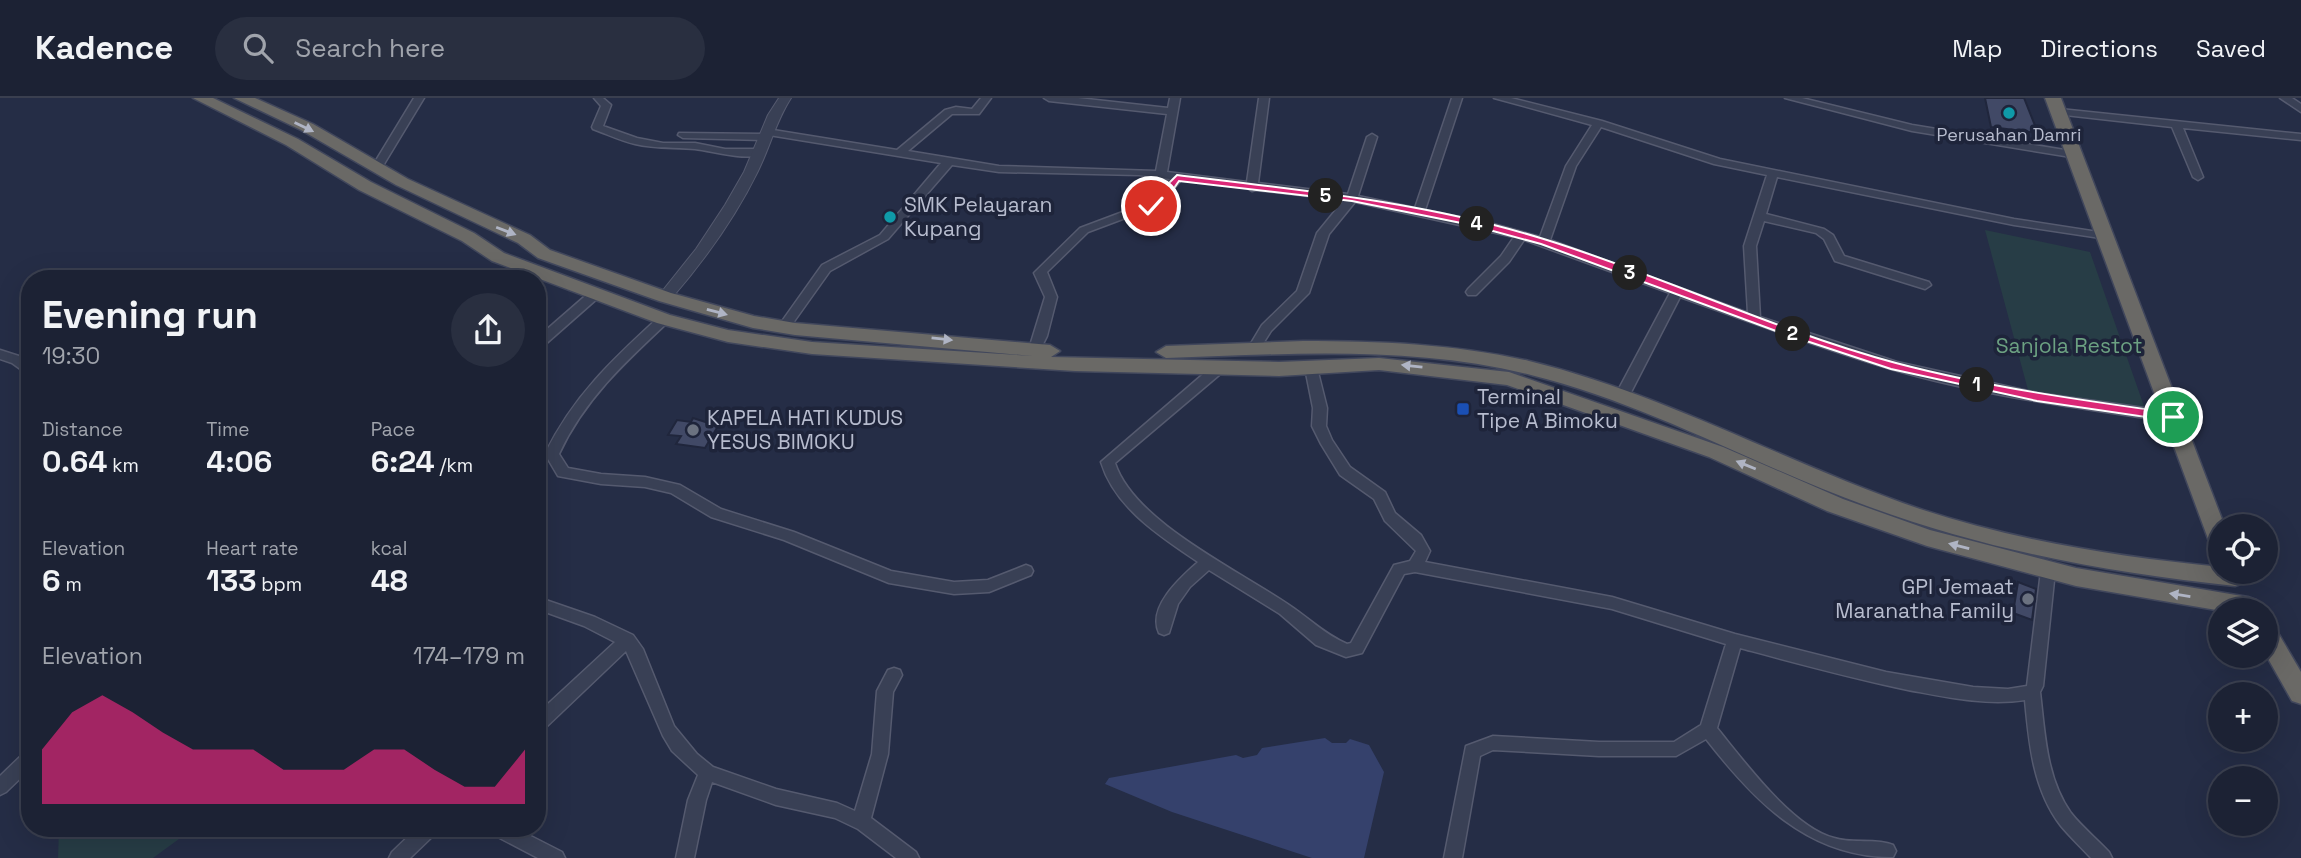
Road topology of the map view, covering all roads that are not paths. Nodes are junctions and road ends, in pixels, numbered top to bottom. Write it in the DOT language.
graph roads {
  1 [pos="201,98"];
  2 [pos="242,98"];
  3 [pos="419,98"];
  4 [pos="785,98"];
  5 [pos="986,98"];
  6 [pos="1049,98"];
  7 [pos="1175,98"];
  8 [pos="1264,98"];
  9 [pos="1457,98"];
  10 [pos="1499,98"];
  11 [pos="1790,98"];
  12 [pos="1815,98"];
  13 [pos="2285,98"];
  14 [pos="598,99"];
  15 [pos="2057,105"];
  16 [pos="2301,109"];
  17 [pos="1171,111"];
  18 [pos="1598,123"];
  19 [pos="2176,124"];
  20 [pos="683,135"];
  21 [pos="1373,137"];
  22 [pos="2296,137"];
  23 [pos="764,140"];
  24 [pos="2301,148"];
  25 [pos="2076,151"];
  26 [pos="901,152"];
  27 [pos="949,161"];
  28 [pos="377,167"];
  29 [pos="1773,174"];
  30 [pos="1161,176"];
  31 [pos="2198,177"];
  32 [pos="1177,178"];
  33 [pos="410,185"];
  34 [pos="1252,188"];
  35 [pos="386,197"];
  36 [pos="1352,198"];
  37 [pos="1419,212"];
  38 [pos="1758,216"];
  39 [pos="1521,235"];
  40 [pos="2107,236"];
  41 [pos="1544,242"];
  42 [pos="532,270"];
  43 [pos="546,275"];
  44 [pos="1925,285"];
  45 [pos="1677,291"];
  46 [pos="1472,292"];
  47 [pos="595,294"];
  48 [pos="665,297"];
  49 [pos="1754,318"];
  50 [pos="664,319"];
  51 [pos="784,327"];
  52 [pos="546,337"];
  53 [pos="849,342"];
  54 [pos="1035,349"];
  55 [pos="0,354"];
  56 [pos="1245,356"];
  57 [pos="1443,361"];
  58 [pos="21,364"];
  59 [pos="1220,367"];
  60 [pos="1311,368"];
  61 [pos="1622,398"];
  62 [pos="2173,417"];
  63 [pos="1846,500"];
  64 [pos="2210,514"];
  65 [pos="1208,562"];
  66 [pos="1415,566"];
  67 [pos="1026,571"];
  68 [pos="2048,571"];
  69 [pos="2208,573"];
  70 [pos="2208,600"];
  71 [pos="546,606"];
  72 [pos="1164,629"];
  73 [pos="627,640"];
  74 [pos="1735,640"];
  75 [pos="2278,654"];
  76 [pos="894,675"];
  77 [pos="2032,692"];
  78 [pos="2301,694"];
  79 [pos="546,716"];
  80 [pos="1709,729"];
  81 [pos="21,767"];
  82 [pos="707,773"];
  83 [pos="0,787"];
  84 [pos="861,822"];
  85 [pos="420,837"];
  86 [pos="515,837"];
  87 [pos="1887,851"];
  88 [pos="398,858"];
  89 [pos="555,858"];
  90 [pos="685,858"];
  91 [pos="910,858"];
  92 [pos="1454,858"];
  93 [pos="2103,858"];
  1 -- 35 [label="highway"];
  2 -- 28 [label="highway, one-way"];
  3 -- 28 [label="street"];
  4 -- 23 [label="street"];
  5 -- 26 [label="street"];
  6 -- 17 [label="street"];
  7 -- 17 [label="street"];
  8 -- 34 [label="street"];
  9 -- 37 [label="street"];
  10 -- 18 [label="street"];
  11 -- 25 [label="street"];
  12 -- 25 [label="street"];
  13 -- 16 [label="street"];
  14 -- 23 [label="street"];
  15 -- 19 [label="street"];
  15 -- 25 [label="highway"];
  17 -- 30 [label="street"];
  18 -- 29 [label="street"];
  18 -- 41 [label="street"];
  19 -- 22 [label="street"];
  19 -- 31 [label="street"];
  20 -- 23 [label="street"];
  21 -- 36 [label="street"];
  22 -- 24 [label="street"];
  23 -- 26 [label="street"];
  23 -- 48 [label="street"];
  25 -- 40 [label="highway"];
  26 -- 27 [label="street"];
  27 -- 30 [label="street"];
  27 -- 51 [label="street"];
  28 -- 33 [label="highway"];
  29 -- 38 [label="street"];
  29 -- 40 [label="street"];
  30 -- 32 [label="street"];
  32 -- 34 [label="street"];
  32 -- 54 [label="street"];
  33 -- 35 [label="highway"];
  33 -- 48 [label="highway, one-way"];
  34 -- 36 [label="street"];
  35 -- 42 [label="highway"];
  36 -- 37 [label="street"];
  36 -- 56 [label="street"];
  37 -- 39 [label="street"];
  38 -- 44 [label="street"];
  38 -- 49 [label="street"];
  39 -- 41 [label="street"];
  39 -- 46 [label="street"];
  40 -- 62 [label="highway"];
  41 -- 45 [label="street"];
  43 -- 47 [label="highway"];
  45 -- 49 [label="street"];
  45 -- 61 [label="street"];
  47 -- 50 [label="highway"];
  47 -- 52 [label="street"];
  48 -- 51 [label="highway, one-way"];
  49 -- 62 [label="street"];
  50 -- 53 [label="highway"];
  50 -- 67 [label="street"];
  51 -- 53 [label="highway"];
  53 -- 54 [label="highway, one-way"];
  53 -- 59 [label="highway"];
  54 -- 56 [label="highway"];
  55 -- 58 [label="street"];
  56 -- 57 [label="highway"];
  56 -- 59 [label="highway"];
  56 -- 60 [label="highway"];
  57 -- 60 [label="highway, one-way"];
  57 -- 61 [label="highway"];
  63 -- 57 [label="highway, one-way"];
  59 -- 65 [label="street"];
  60 -- 66 [label="street"];
  61 -- 63 [label="highway"];
  62 -- 64 [label="highway"];
  68 -- 63 [label="highway, one-way"];
  63 -- 69 [label="highway"];
  65 -- 66 [label="street"];
  65 -- 72 [label="street"];
  66 -- 74 [label="street"];
  70 -- 68 [label="highway, one-way"];
  68 -- 77 [label="street"];
  71 -- 73 [label="street"];
  73 -- 79 [label="street"];
  73 -- 82 [label="street"];
  74 -- 77 [label="street"];
  74 -- 80 [label="street"];
  75 -- 78 [label="highway"];
  76 -- 84 [label="street"];
  77 -- 93 [label="street"];
  80 -- 87 [label="street"];
  80 -- 92 [label="street"];
  81 -- 83 [label="street"];
  82 -- 84 [label="street"];
  82 -- 90 [label="street"];
  84 -- 91 [label="street"];
  85 -- 88 [label="street"];
  86 -- 89 [label="street"];
}
